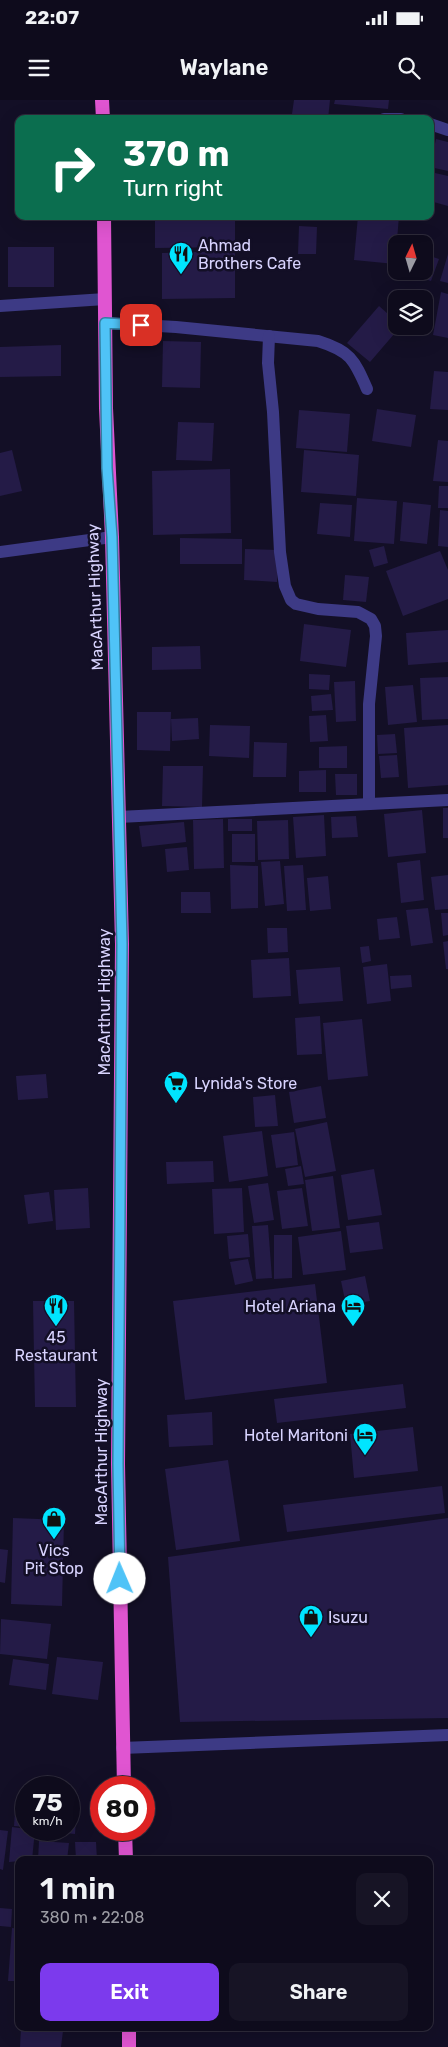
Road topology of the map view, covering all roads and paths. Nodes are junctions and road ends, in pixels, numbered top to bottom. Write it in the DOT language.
graph roads {
  1 [pos="102,100"];
  2 [pos="103,115"];
  3 [pos="434,125"];
  4 [pos="448,130"];
  5 [pos="104,220"];
  6 [pos="105,299"];
  7 [pos="0,306"];
  8 [pos="105,323"];
  9 [pos="270,336"];
  10 [pos="367,389"];
  11 [pos="112,537"];
  12 [pos="0,552"];
  13 [pos="448,800"];
  14 [pos="369,804"];
  15 [pos="119,817"];
  16 [pos="448,1736"];
  17 [pos="122,1748"];
  18 [pos="123,1776"];
  19 [pos="125,1841"];
  20 [pos="126,1856"];
  21 [pos="129,2031"];
  22 [pos="129,2047"];
  1 -- 2 [label="highway"];
  3 -- 4 [label="street"];
  5 -- 6 [label="highway, MacArthur Highway"];
  6 -- 7 [label="street"];
  6 -- 8 [label="highway, MacArthur Highway"];
  8 -- 9 [label="street"];
  8 -- 11 [label="highway, MacArthur Highway"];
  9 -- 10 [label="street"];
  9 -- 14 [label="street"];
  11 -- 12 [label="street"];
  11 -- 15 [label="highway, MacArthur Highway"];
  13 -- 14 [label="street"];
  14 -- 15 [label="street"];
  15 -- 17 [label="highway, MacArthur Highway"];
  16 -- 17 [label="street"];
  17 -- 18 [label="highway, MacArthur Highway"];
  19 -- 20 [label="highway"];
  21 -- 22 [label="highway"];
}
